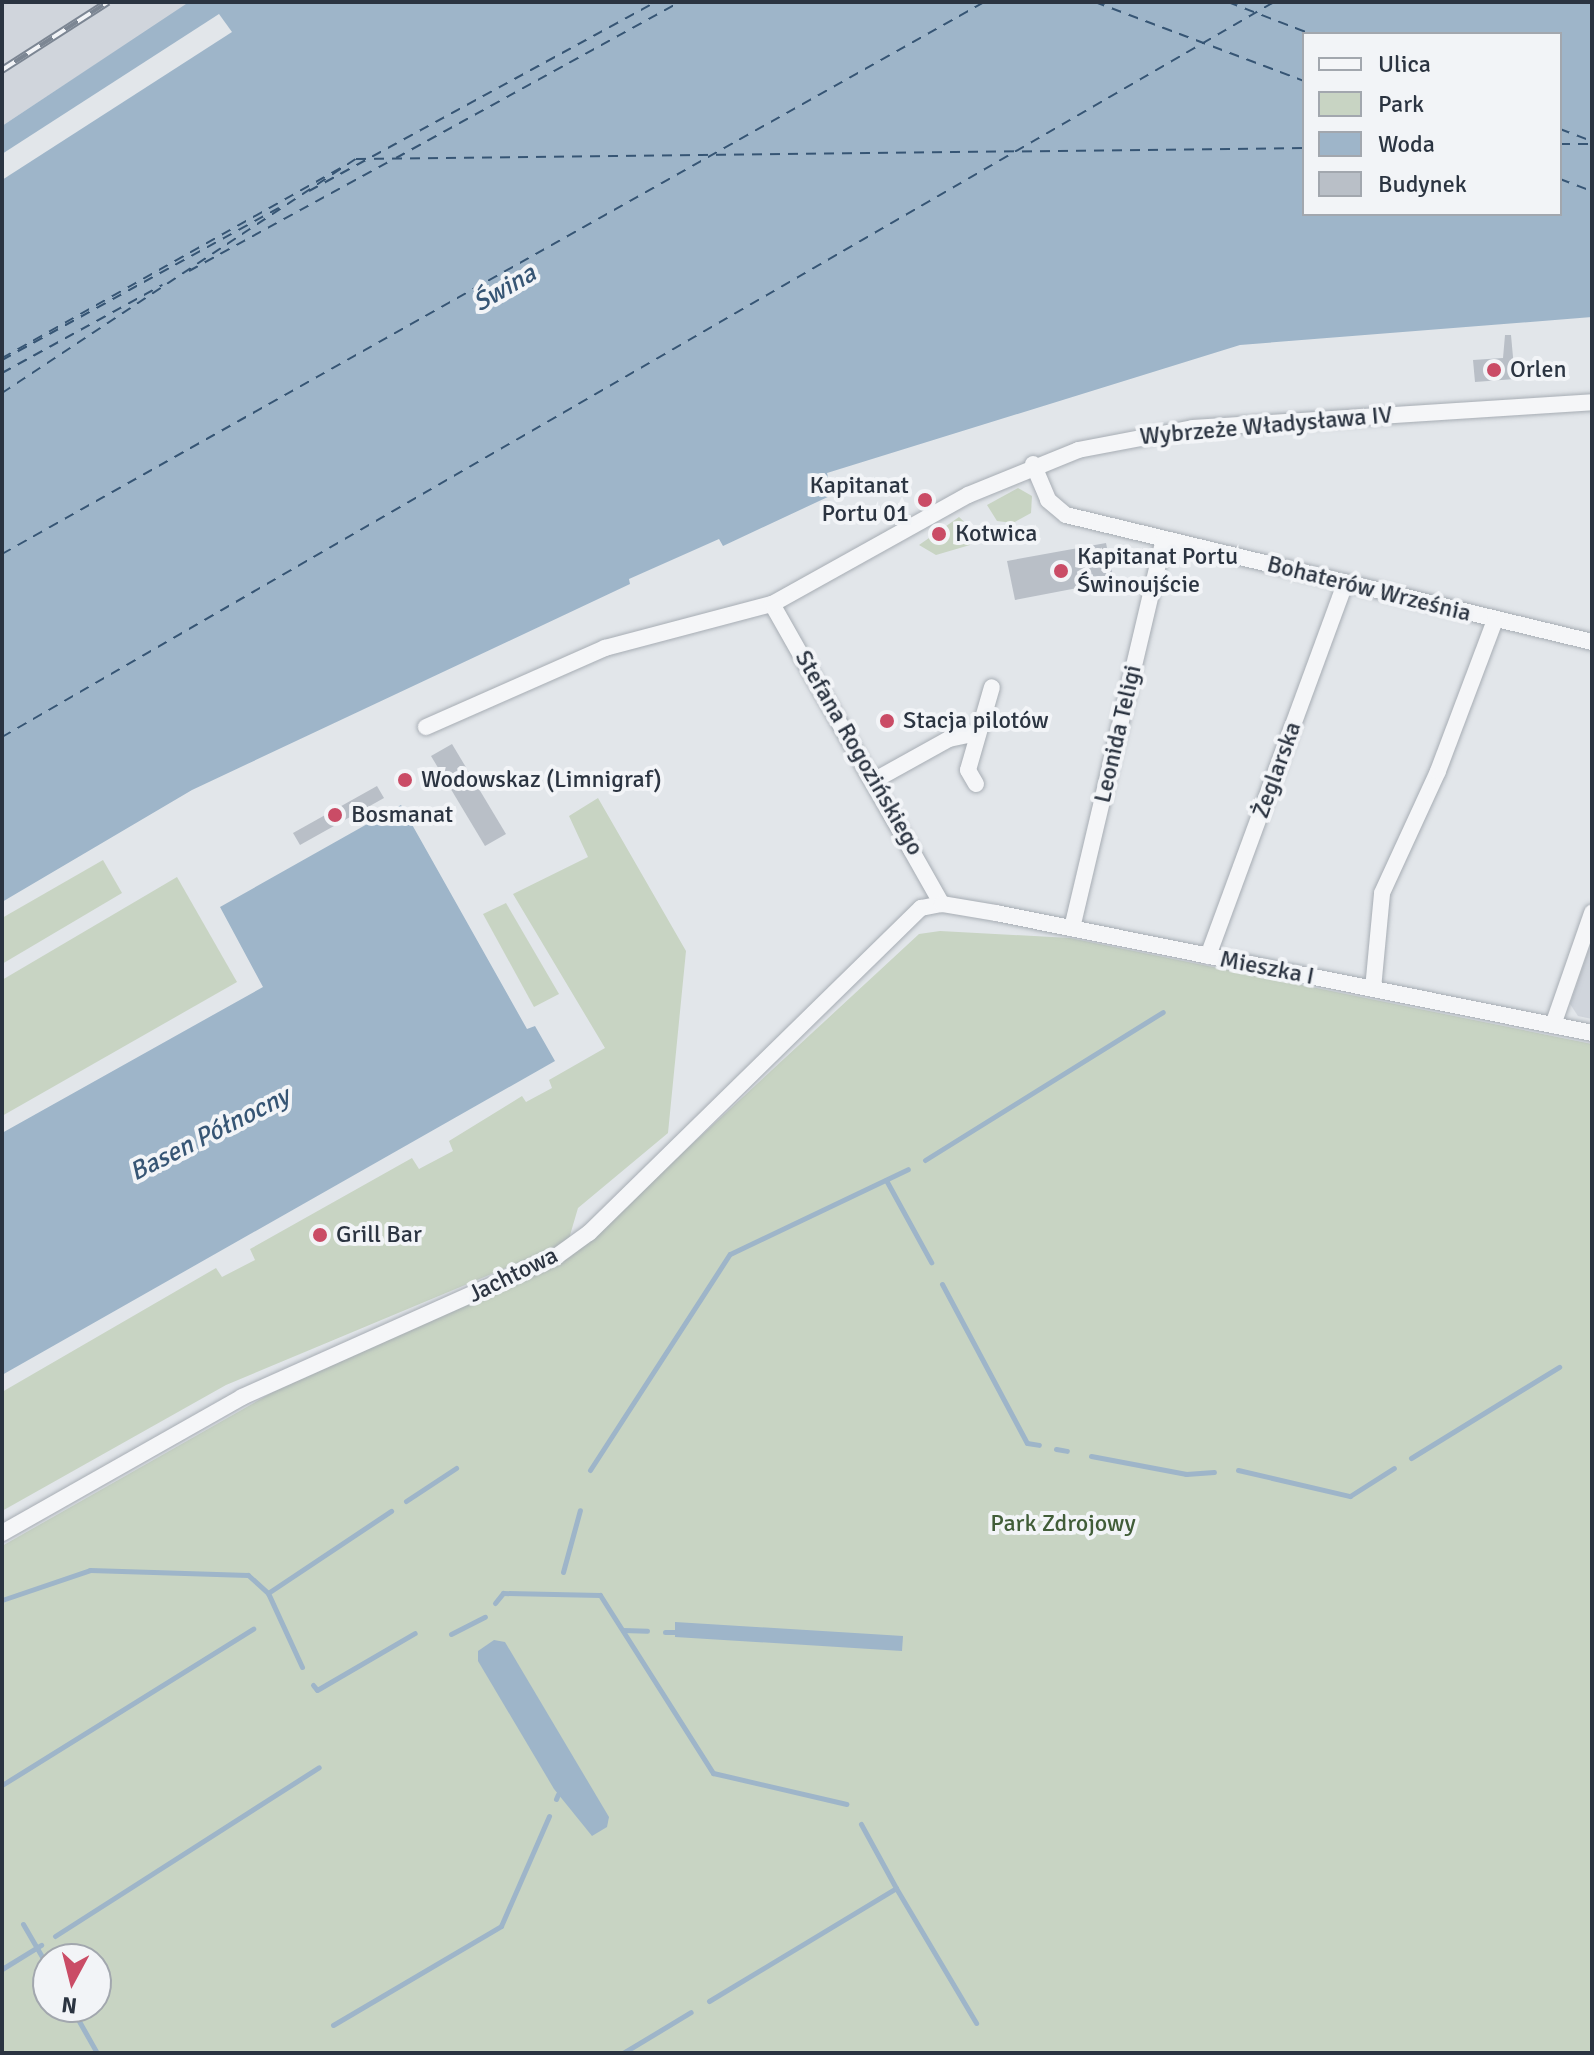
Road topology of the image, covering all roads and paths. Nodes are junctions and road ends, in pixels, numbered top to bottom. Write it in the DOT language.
graph roads {
  1 [pos="1592,402"];
  2 [pos="1033,464"];
  3 [pos="1164,540"];
  4 [pos="1345,583"];
  5 [pos="772,604"];
  6 [pos="1495,620"];
  7 [pos="1592,642"];
  8 [pos="992,687"];
  9 [pos="426,727"];
  10 [pos="977,733"];
  11 [pos="875,780"];
  12 [pos="976,784"];
  13 [pos="942,904"];
  14 [pos="1592,913"];
  15 [pos="1072,928"];
  16 [pos="1208,956"];
  17 [pos="1373,989"];
  18 [pos="1553,1025"];
  19 [pos="1592,1033"];
  20 [pos="2,1533"];
  1 -- 2 [label="street, Wybrzeże Władysława IV"];
  2 -- 3 [label="street, Bohaterów Września"];
  2 -- 5 [label="street, Wybrzeże Władysława IV"];
  3 -- 4 [label="street, Bohaterów Września"];
  3 -- 15 [label="street, Leonida Teligi"];
  4 -- 6 [label="street, Bohaterów Września"];
  4 -- 16 [label="street, Żeglarska"];
  5 -- 9 [label="street, Wybrzeże Władysława IV"];
  5 -- 11 [label="street, Stefana Rogozińskiego"];
  6 -- 7 [label="street, Bohaterów Września"];
  6 -- 17 [label="street"];
  8 -- 10 [label="street"];
  10 -- 11 [label="street"];
  10 -- 12 [label="street"];
  11 -- 13 [label="street, Stefana Rogozińskiego"];
  13 -- 15 [label="street, Mieszka I"];
  13 -- 20 [label="street, Jachtowa"];
  14 -- 18 [label="street"];
  15 -- 16 [label="street, Mieszka I"];
  16 -- 17 [label="street, Mieszka I"];
  17 -- 18 [label="street, Mieszka I"];
  18 -- 19 [label="street, Mieszka I"];
}
